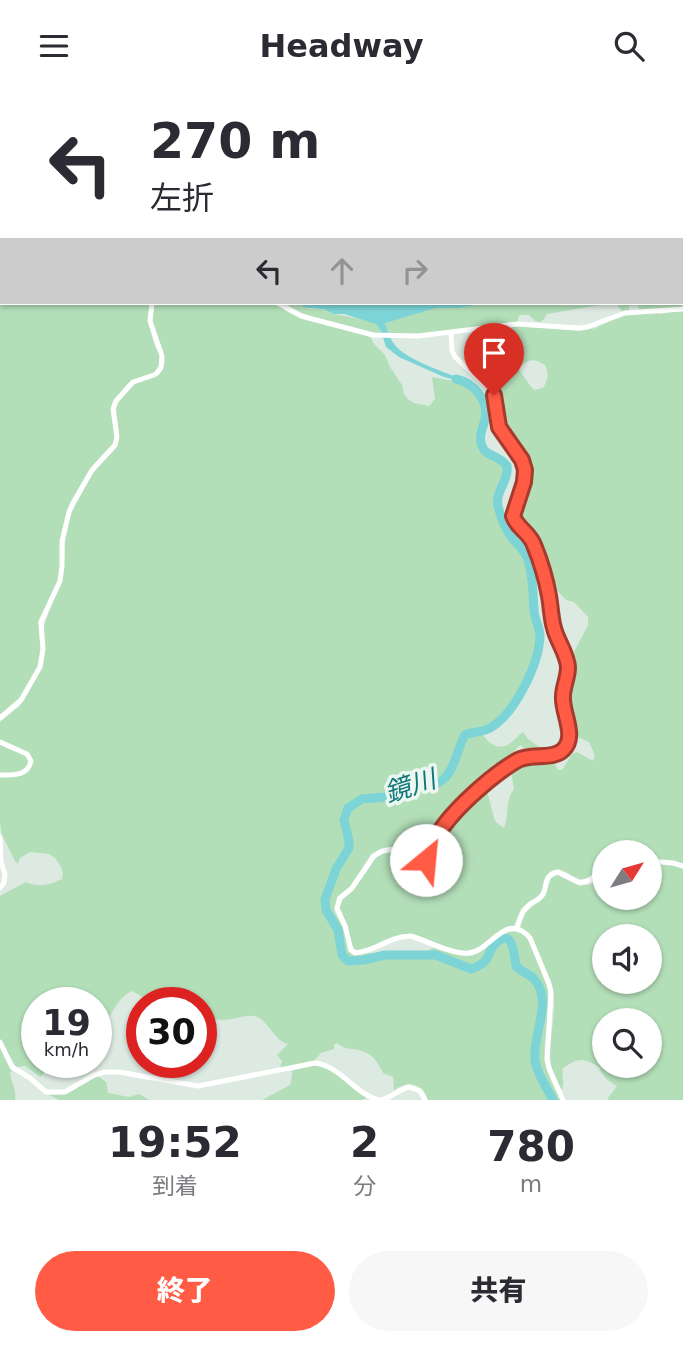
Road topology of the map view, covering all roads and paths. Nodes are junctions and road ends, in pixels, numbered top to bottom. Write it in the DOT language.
graph roads {
  1 [pos="152,305"];
  2 [pos="282,305"];
  3 [pos="683,309"];
  4 [pos="451,333"];
  5 [pos="0,718"];
  6 [pos="0,742"];
  7 [pos="0,775"];
  8 [pos="0,837"];
  9 [pos="662,862"];
  10 [pos="683,866"];
  11 [pos="592,877"];
  12 [pos="0,888"];
  13 [pos="517,929"];
  14 [pos="0,1042"];
  15 [pos="46,1092"];
  16 [pos="42,1100"];
  17 [pos="380,1100"];
  18 [pos="425,1100"];
  19 [pos="562,1100"];
  1 -- 5 [label="street"];
  2 -- 4 [label="street"];
  3 -- 4 [label="street"];
  4 -- 13 [label="street"];
  6 -- 7 [label="street"];
  8 -- 12 [label="street"];
  9 -- 10 [label="street"];
  11 -- 13 [label="street"];
  13 -- 19 [label="street"];
  14 -- 15 [label="street"];
  15 -- 16 [label="street"];
  15 -- 17 [label="street"];
  17 -- 18 [label="street"];
}
